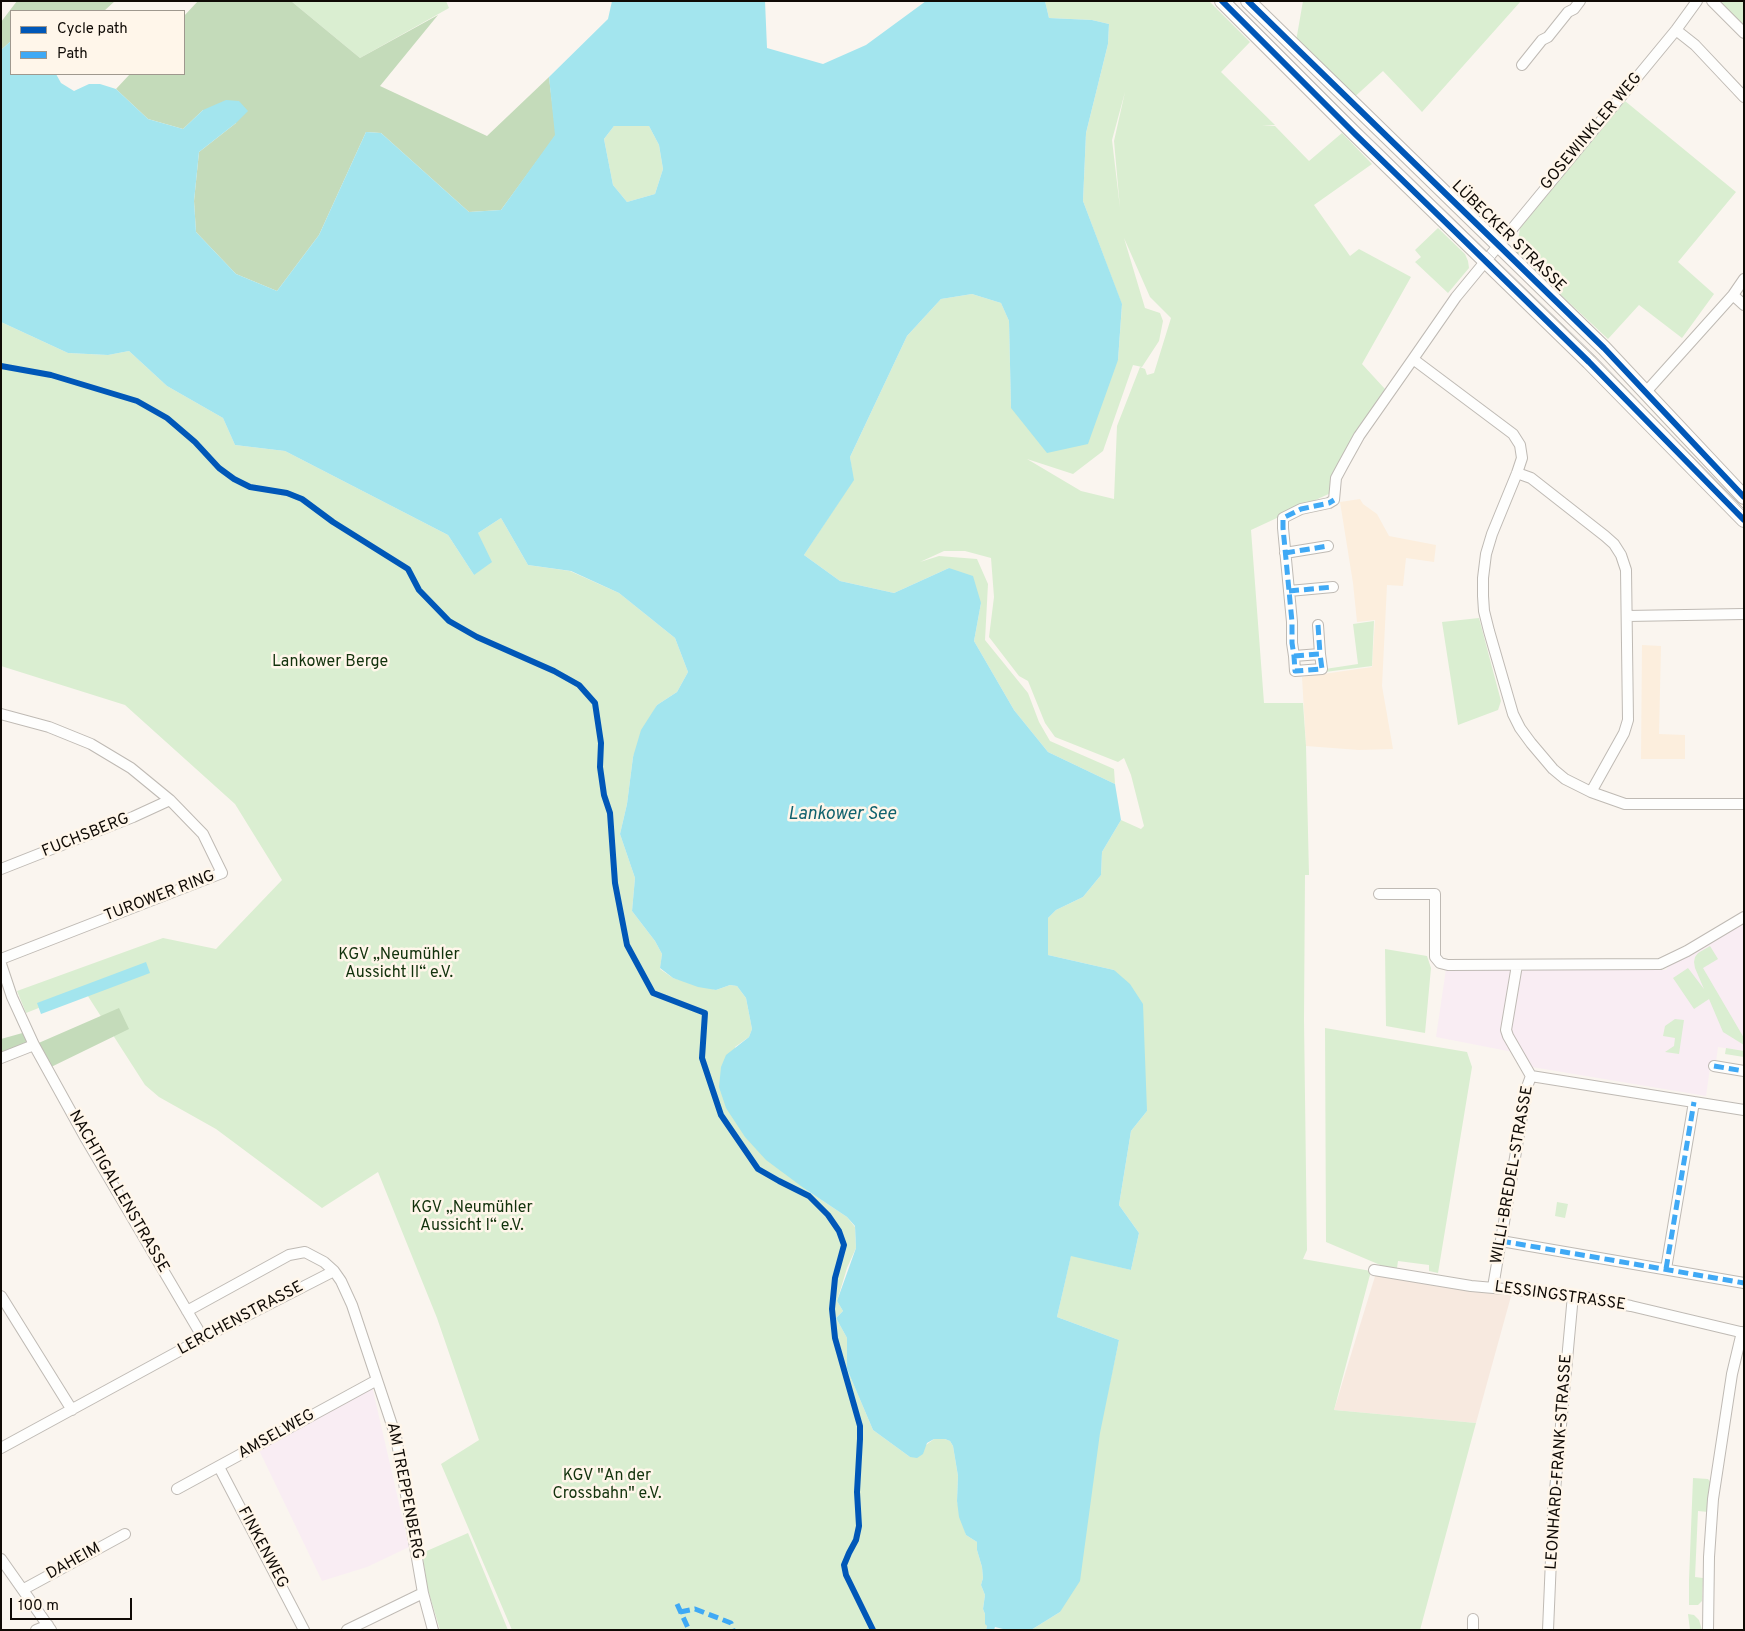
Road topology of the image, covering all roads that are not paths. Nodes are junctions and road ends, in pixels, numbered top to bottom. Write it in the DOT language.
graph roads {
  1 [pos="1222,1"];
  2 [pos="1248,1"];
  3 [pos="1580,1"];
  4 [pos="1696,1"];
  5 [pos="1712,1"];
  6 [pos="1676,30"];
  7 [pos="1744,33"];
  8 [pos="1522,65"];
  9 [pos="1744,97"];
  10 [pos="1498,246"];
  11 [pos="1486,261"];
  12 [pos="1744,279"];
  13 [pos="1733,295"];
  14 [pos="1744,305"];
  15 [pos="1413,359"];
  16 [pos="1645,393"];
  17 [pos="1518,473"];
  18 [pos="1744,497"];
  19 [pos="1744,520"];
  20 [pos="1328,546"];
  21 [pos="1285,553"];
  22 [pos="1333,587"];
  23 [pos="1289,591"];
  24 [pos="1744,614"];
  25 [pos="1627,616"];
  26 [pos="1318,625"];
  27 [pos="1320,654"];
  28 [pos="1294,656"];
  29 [pos="2,714"];
  30 [pos="1,726"];
  31 [pos="1591,792"];
  32 [pos="170,800"];
  33 [pos="1744,804"];
  34 [pos="1,869"];
  35 [pos="1379,894"];
  36 [pos="1744,917"];
  37 [pos="1,958"];
  38 [pos="1,964"];
  39 [pos="1517,964"];
  40 [pos="6,998"];
  41 [pos="34,1045"];
  42 [pos="1,1058"];
  43 [pos="1714,1066"];
  44 [pos="1744,1071"];
  45 [pos="1531,1076"];
  46 [pos="1694,1102"];
  47 [pos="1744,1110"];
  48 [pos="1501,1241"];
  49 [pos="1666,1269"];
  50 [pos="1374,1270"];
  51 [pos="334,1271"];
  52 [pos="1744,1283"];
  53 [pos="1493,1287"];
  54 [pos="1573,1295"];
  55 [pos="1,1296"];
  56 [pos="187,1311"];
  57 [pos="1743,1333"];
  58 [pos="203,1338"];
  59 [pos="377,1380"];
  60 [pos="72,1410"];
  61 [pos="1,1448"];
  62 [pos="219,1467"];
  63 [pos="176,1489"];
  64 [pos="125,1534"];
  65 [pos="1,1559"];
  66 [pos="24,1589"];
  67 [pos="423,1593"];
  68 [pos="1473,1619"];
  69 [pos="50,1627"];
  70 [pos="36,1630"];
  71 [pos="304,1630"];
  72 [pos="347,1630"];
  73 [pos="433,1630"];
  74 [pos="1473,1630"];
  75 [pos="1548,1630"];
  76 [pos="1708,1630"];
  1 -- 11 [label="street, LÜBECKER STRASSE"];
  2 -- 10 [label="street, LÜBECKER STRASSE"];
  3 -- 8 [label="street"];
  4 -- 6 [label="street, GOSEWINKLER WEG"];
  5 -- 7 [label="street"];
  6 -- 9 [label="street"];
  6 -- 10 [label="street, GOSEWINKLER WEG"];
  10 -- 11 [label="street, GOSEWINKLER WEG"];
  10 -- 16 [label="street, LÜBECKER STRASSE"];
  11 -- 15 [label="street, GOSEWINKLER WEG"];
  11 -- 19 [label="street, LÜBECKER STRASSE"];
  12 -- 13 [label="street"];
  13 -- 14 [label="street"];
  13 -- 16 [label="street"];
  15 -- 17 [label="street"];
  15 -- 21 [label="street, GOSEWINKLER WEG"];
  16 -- 18 [label="street, LÜBECKER STRASSE"];
  17 -- 25 [label="street"];
  17 -- 31 [label="street"];
  20 -- 21 [label="street"];
  21 -- 23 [label="street"];
  22 -- 23 [label="street"];
  23 -- 28 [label="street"];
  24 -- 25 [label="street"];
  25 -- 31 [label="street"];
  26 -- 27 [label="street"];
  27 -- 28 [label="street"];
  27 -- 28 [label="street"];
  29 -- 30 [label="street"];
  29 -- 32 [label="street, TUROWER RING"];
  31 -- 33 [label="street"];
  32 -- 34 [label="street, FUCHSBERG"];
  32 -- 37 [label="street, TUROWER RING"];
  35 -- 39 [label="street"];
  36 -- 39 [label="street"];
  38 -- 40 [label="street, NACHTIGALLENSTRASSE"];
  39 -- 45 [label="street"];
  40 -- 41 [label="street, NACHTIGALLENSTRASSE"];
  41 -- 42 [label="street"];
  41 -- 56 [label="street, NACHTIGALLENSTRASSE"];
  43 -- 44 [label="street"];
  45 -- 46 [label="street, WILLI-BREDEL-STRASSE"];
  45 -- 48 [label="street, WILLI-BREDEL-STRASSE"];
  46 -- 47 [label="street, WILLI-BREDEL-STRASSE"];
  46 -- 49 [label="street"];
  48 -- 49 [label="street"];
  48 -- 53 [label="street, WILLI-BREDEL-STRASSE"];
  49 -- 52 [label="street"];
  50 -- 53 [label="street, LESSINGSTRASSE"];
  51 -- 56 [label="street, LERCHENSTRASSE"];
  51 -- 58 [label="street, LERCHENSTRASSE"];
  51 -- 59 [label="street, AM TREPPENBERG"];
  53 -- 54 [label="street, LESSINGSTRASSE"];
  54 -- 57 [label="street, LESSINGSTRASSE"];
  54 -- 75 [label="street, LEONHARD-FRANK-STRASSE"];
  55 -- 60 [label="street"];
  56 -- 58 [label="street, NACHTIGALLENSTRASSE"];
  57 -- 76 [label="street"];
  58 -- 60 [label="street, LERCHENSTRASSE"];
  59 -- 62 [label="street, AMSELWEG"];
  59 -- 67 [label="street, AM TREPPENBERG"];
  60 -- 61 [label="street, LERCHENSTRASSE"];
  62 -- 63 [label="street, AMSELWEG"];
  62 -- 71 [label="street, FINKENWEG"];
  64 -- 66 [label="street, DAHEIM"];
  65 -- 66 [label="street"];
  66 -- 69 [label="street"];
  67 -- 72 [label="street"];
  67 -- 73 [label="street, AM TREPPENBERG"];
  68 -- 74 [label="street"];
  69 -- 70 [label="street"];
}
